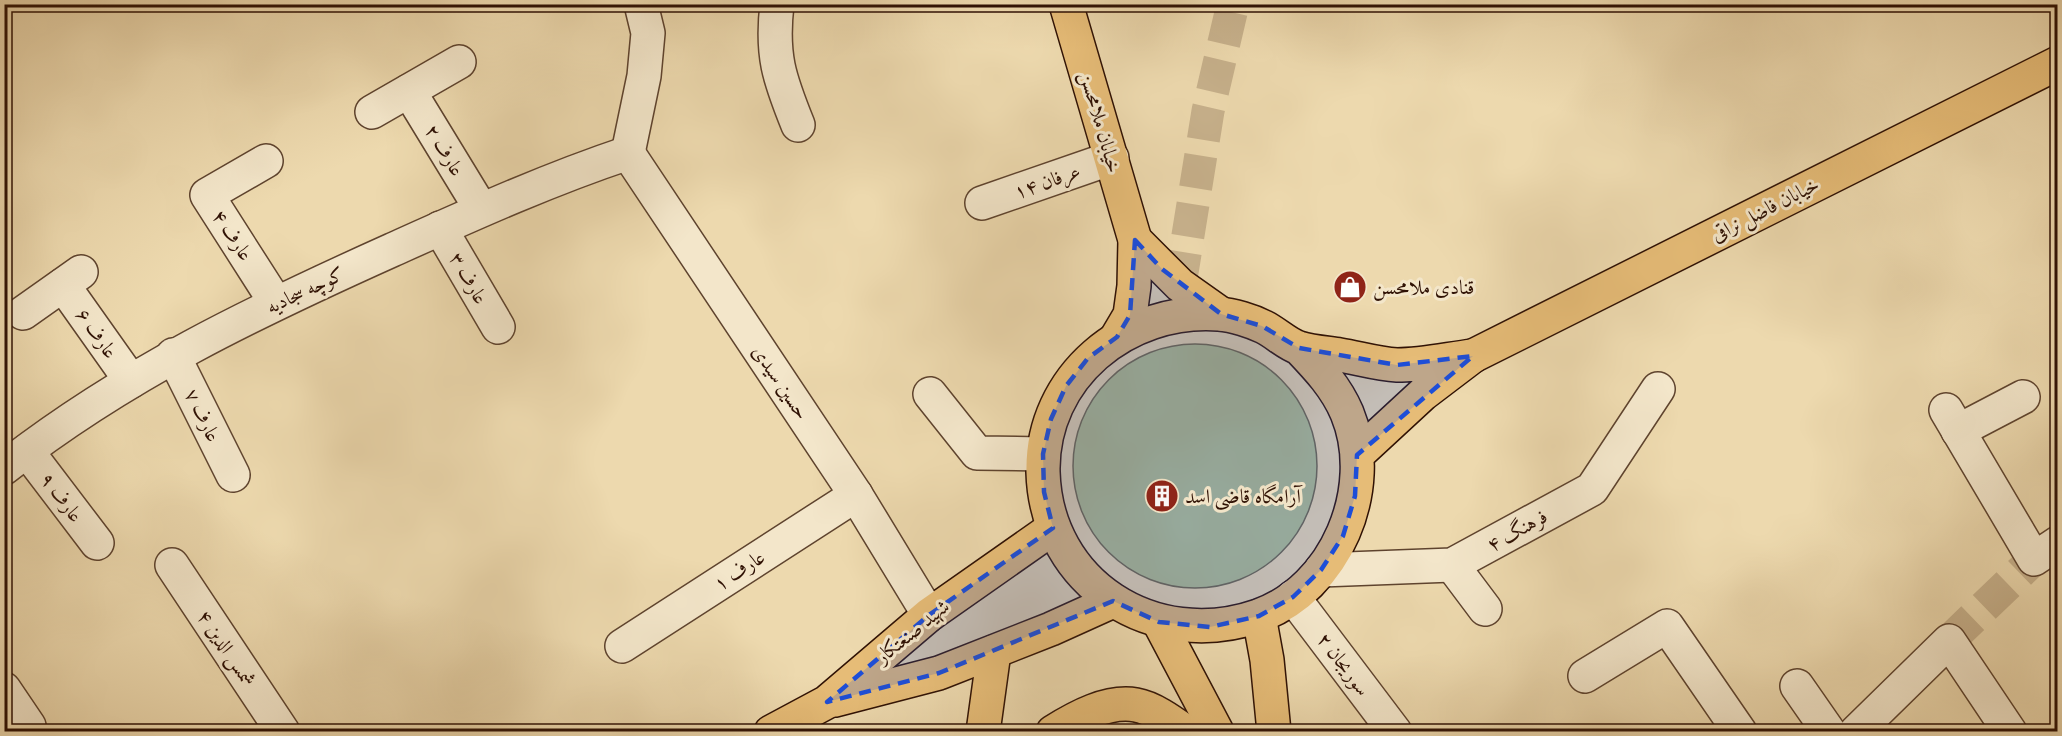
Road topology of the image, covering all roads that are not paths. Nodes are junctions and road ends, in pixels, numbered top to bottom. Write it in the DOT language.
graph roads {
  1 [pos="641,4"];
  2 [pos="777,4"];
  3 [pos="1066,4"];
  4 [pos="459,62"];
  5 [pos="2058,63"];
  6 [pos="409,91"];
  7 [pos="372,112"];
  8 [pos="798,125"];
  9 [pos="628,153"];
  10 [pos="1112,158"];
  11 [pos="266,160"];
  12 [pos="982,203"];
  13 [pos="481,209"];
  14 [pos="440,228"];
  15 [pos="1135,240"];
  16 [pos="276,303"];
  17 [pos="23,313"];
  18 [pos="1221,314"];
  19 [pos="498,327"];
  20 [pos="1117,337"];
  21 [pos="1299,348"];
  22 [pos="173,355"];
  23 [pos="1473,356"];
  24 [pos="130,381"];
  25 [pos="1658,389"];
  26 [pos="930,394"];
  27 [pos="2023,396"];
  28 [pos="1043,454"];
  29 [pos="1357,455"];
  30 [pos="16,460"];
  31 [pos="232,475"];
  32 [pos="856,495"];
  33 [pos="1053,528"];
  34 [pos="97,543"];
  35 [pos="2046,551"];
  36 [pos="172,565"];
  37 [pos="1452,565"];
  38 [pos="1321,570"];
  39 [pos="1293,597"];
  40 [pos="1113,601"];
  41 [pos="1485,609"];
  42 [pos="929,615"];
  43 [pos="1259,616"];
  44 [pos="1159,622"];
  45 [pos="622,646"];
  46 [pos="994,652"];
  47 [pos="1585,676"];
  48 [pos="1797,686"];
  49 [pos="4,689"];
  50 [pos="827,702"];
  51 [pos="29,726"];
  52 [pos="283,732"];
  53 [pos="771,732"];
  54 [pos="983,732"];
  55 [pos="1053,732"];
  56 [pos="1186,732"];
  57 [pos="1217,732"];
  58 [pos="1274,732"];
  59 [pos="1395,732"];
  60 [pos="1740,732"];
  61 [pos="1829,732"];
  62 [pos="1856,732"];
  63 [pos="2010,732"];
  1 -- 9 [label="street"];
  2 -- 8 [label="street"];
  3 -- 10 [label="main road, خیابان ملامحسن"];
  4 -- 6 [label="street"];
  5 -- 23 [label="main road, خیابان فاضل نراقی"];
  6 -- 7 [label="street"];
  6 -- 13 [label="street, عارف ۲"];
  9 -- 13 [label="street, کوچه سجادیه"];
  9 -- 32 [label="street, حسین سیدی"];
  10 -- 12 [label="street, عرفان ۱۴"];
  10 -- 15 [label="main road, خیابان ملامحسن"];
  11 -- 16 [label="street, عارف ۴"];
  13 -- 14 [label="street, کوچه سجادیه"];
  14 -- 16 [label="street, کوچه سجادیه"];
  14 -- 19 [label="street, عارف ۳"];
  15 -- 18 [label="main road"];
  15 -- 20 [label="main road"];
  16 -- 22 [label="street, کوچه سجادیه"];
  17 -- 24 [label="street, عارف ۶"];
  18 -- 20 [label="main road"];
  18 -- 21 [label="main road"];
  20 -- 28 [label="main road"];
  21 -- 23 [label="main road"];
  21 -- 29 [label="main road"];
  22 -- 24 [label="street, کوچه سجادیه"];
  22 -- 31 [label="street, عارف ۷"];
  23 -- 29 [label="main road"];
  24 -- 30 [label="street, کوچه سجادیه"];
  25 -- 37 [label="street, فرهنگ ۴"];
  26 -- 28 [label="street"];
  27 -- 35 [label="street"];
  28 -- 33 [label="main road"];
  29 -- 38 [label="main road"];
  30 -- 34 [label="street, عارف ۹"];
  32 -- 42 [label="street, حسین سیدی"];
  32 -- 45 [label="street, عارف ۱"];
  33 -- 40 [label="main road"];
  33 -- 42 [label="main road, شهید صنعتکار"];
  36 -- 52 [label="street, شمس الدین ۴"];
  37 -- 38 [label="street, فرهنگ ۴"];
  37 -- 41 [label="street"];
  38 -- 39 [label="main road"];
  39 -- 43 [label="main road"];
  39 -- 59 [label="street, سوریجان ۲"];
  40 -- 44 [label="main road"];
  40 -- 46 [label="main road"];
  42 -- 50 [label="main road, شهید صنعتکار"];
  43 -- 44 [label="main road"];
  43 -- 58 [label="main road"];
  44 -- 57 [label="main road"];
  46 -- 50 [label="main road"];
  46 -- 54 [label="main road"];
  47 -- 60 [label="street"];
  48 -- 61 [label="street"];
  49 -- 51 [label="street"];
  50 -- 53 [label="main road, شهید صنعتکار"];
  55 -- 56 [label="main road"];
  62 -- 63 [label="street"];
}
